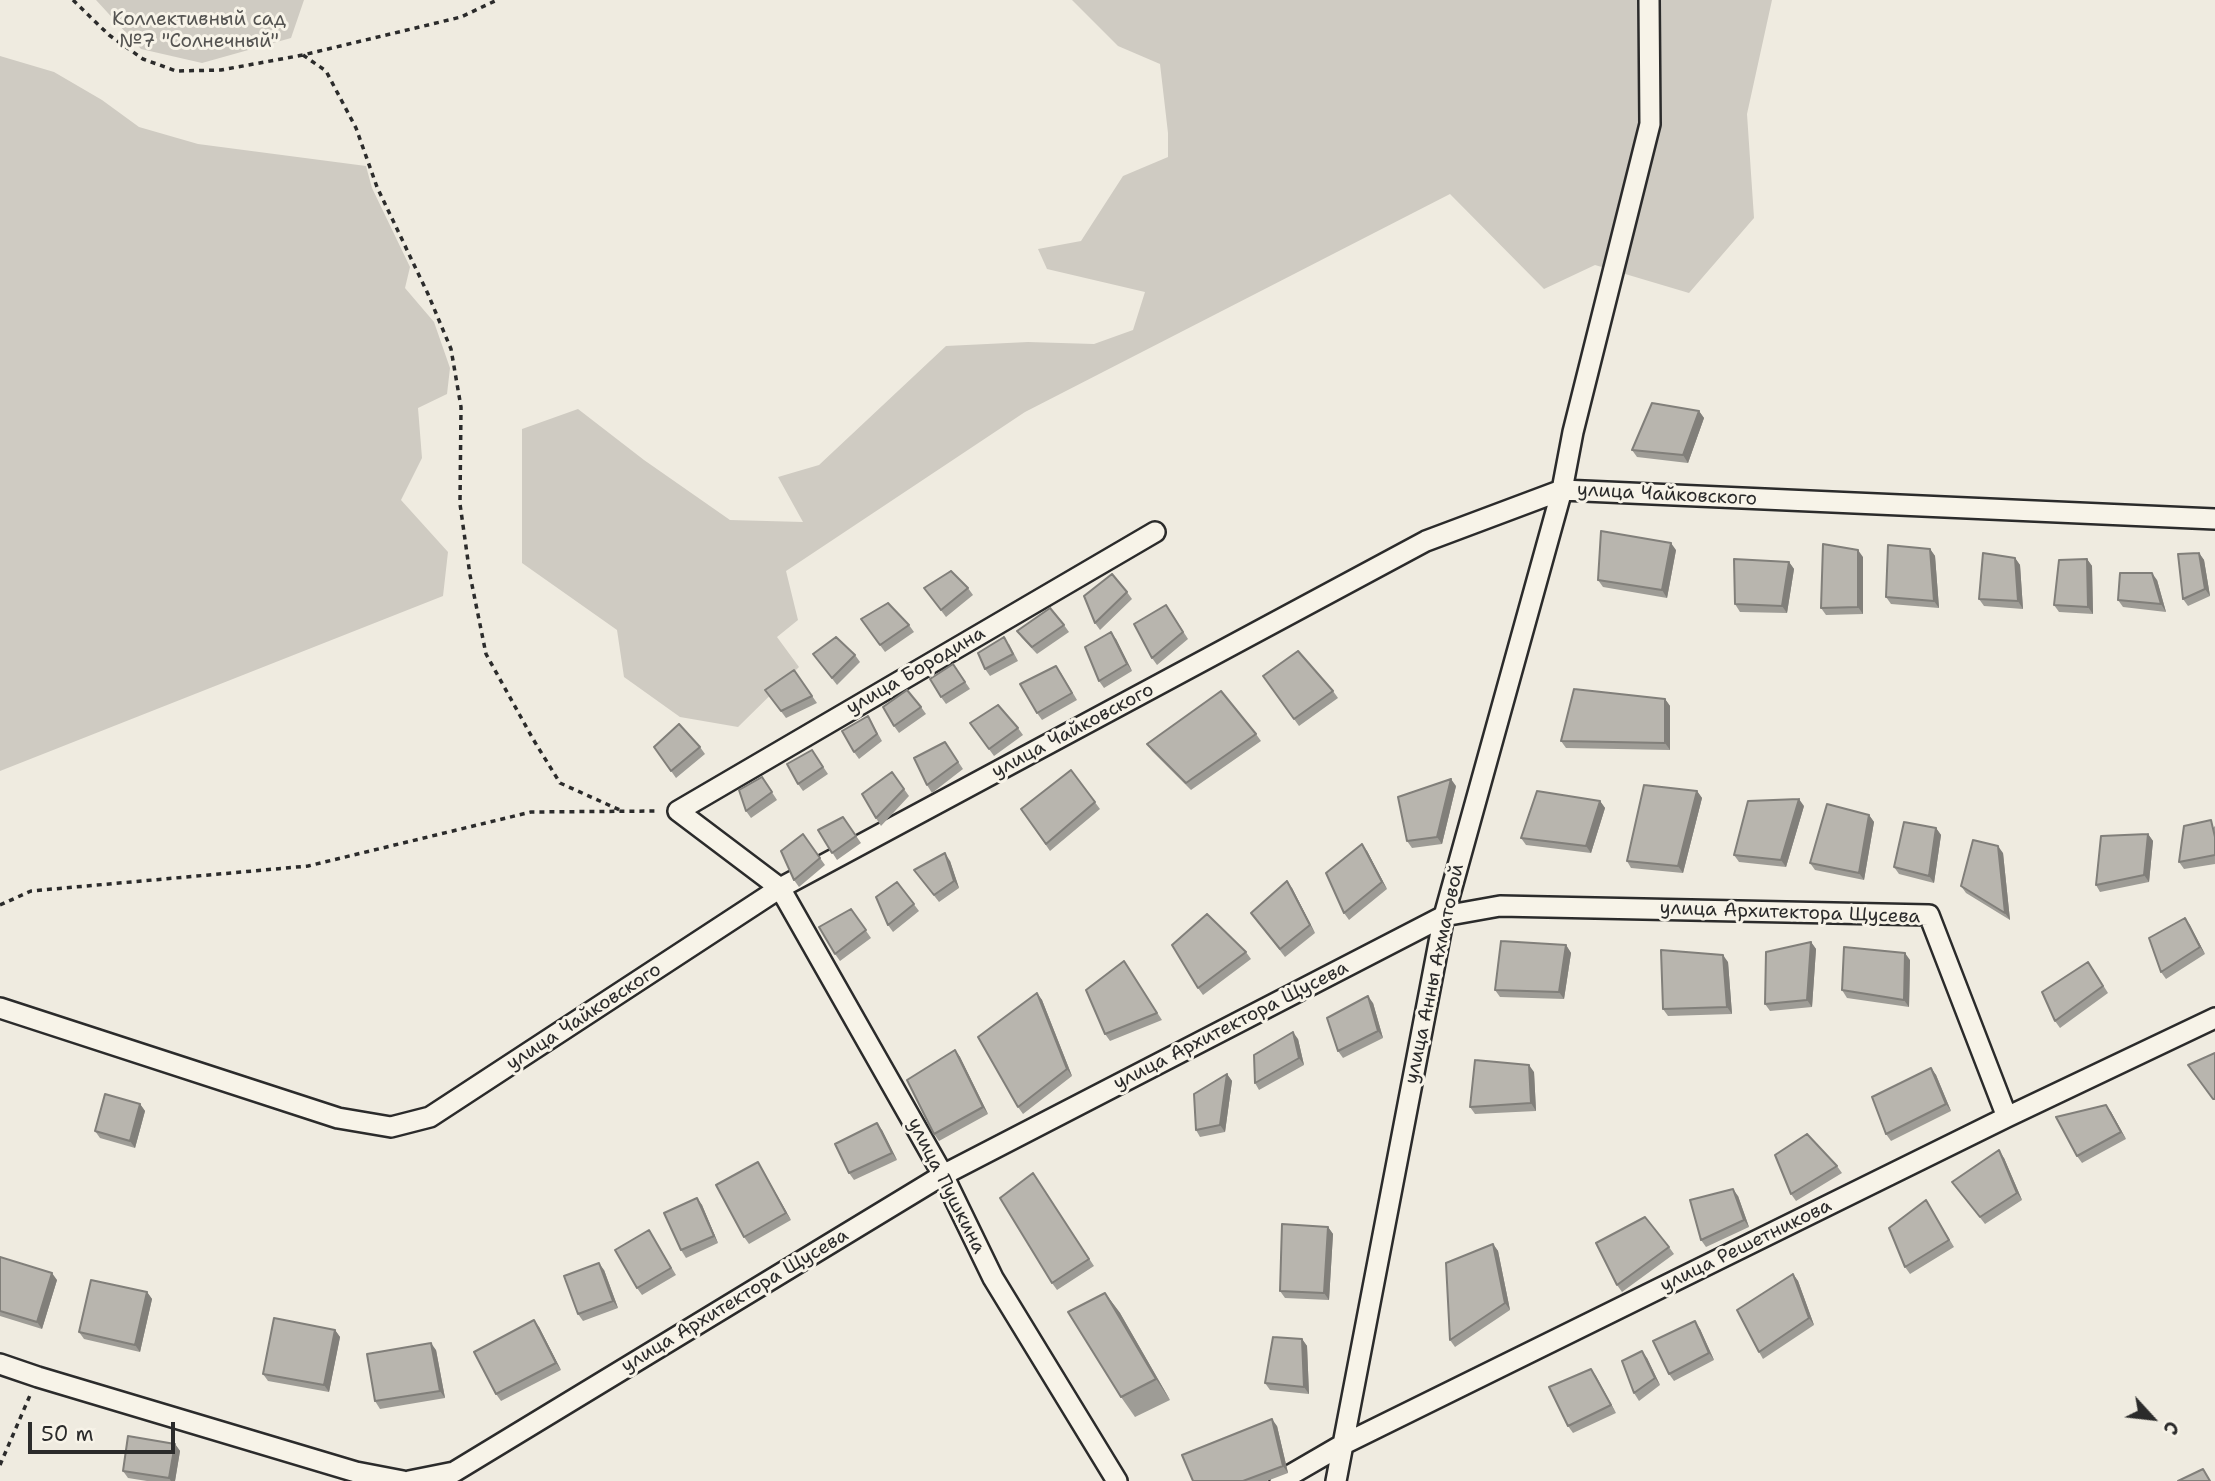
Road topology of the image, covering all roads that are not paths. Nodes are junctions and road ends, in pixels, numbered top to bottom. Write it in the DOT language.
graph roads {
  1 [pos="1649,0"];
  2 [pos="1562,490"];
  3 [pos="2215,519"];
  4 [pos="1155,532"];
  5 [pos="780,888"];
  6 [pos="1444,916"];
  7 [pos="0,1008"];
  8 [pos="2215,1018"];
  9 [pos="2007,1117"];
  10 [pos="943,1175"];
  11 [pos="0,1364"];
  12 [pos="1342,1445"];
  13 [pos="403,1481"];
  14 [pos="409,1481"];
  15 [pos="1117,1481"];
  16 [pos="1280,1481"];
  17 [pos="1336,1481"];
  1 -- 2 [label="street, улица Анны Ахматовой"];
  2 -- 3 [label="street, улица Чайковского"];
  2 -- 5 [label="street, улица Чайковского"];
  2 -- 6 [label="street, улица Анны Ахматовой"];
  4 -- 5 [label="street, улица Бородина"];
  5 -- 7 [label="street, улица Чайковского"];
  5 -- 10 [label="street, улица Пушкина"];
  6 -- 9 [label="street, улица Архитектора Щусева"];
  6 -- 10 [label="street, улица Архитектора Щусева"];
  6 -- 12 [label="street, улица Анны Ахматовой"];
  8 -- 9 [label="street, улица Решетникова"];
  9 -- 12 [label="street, улица Решетникова"];
  10 -- 14 [label="street, улица Архитектора Щусева"];
  10 -- 15 [label="street, улица Пушкина"];
  11 -- 13 [label="street"];
  12 -- 16 [label="street, улица Решетникова"];
  12 -- 17 [label="street, улица Анны Ахматовой"];
}
